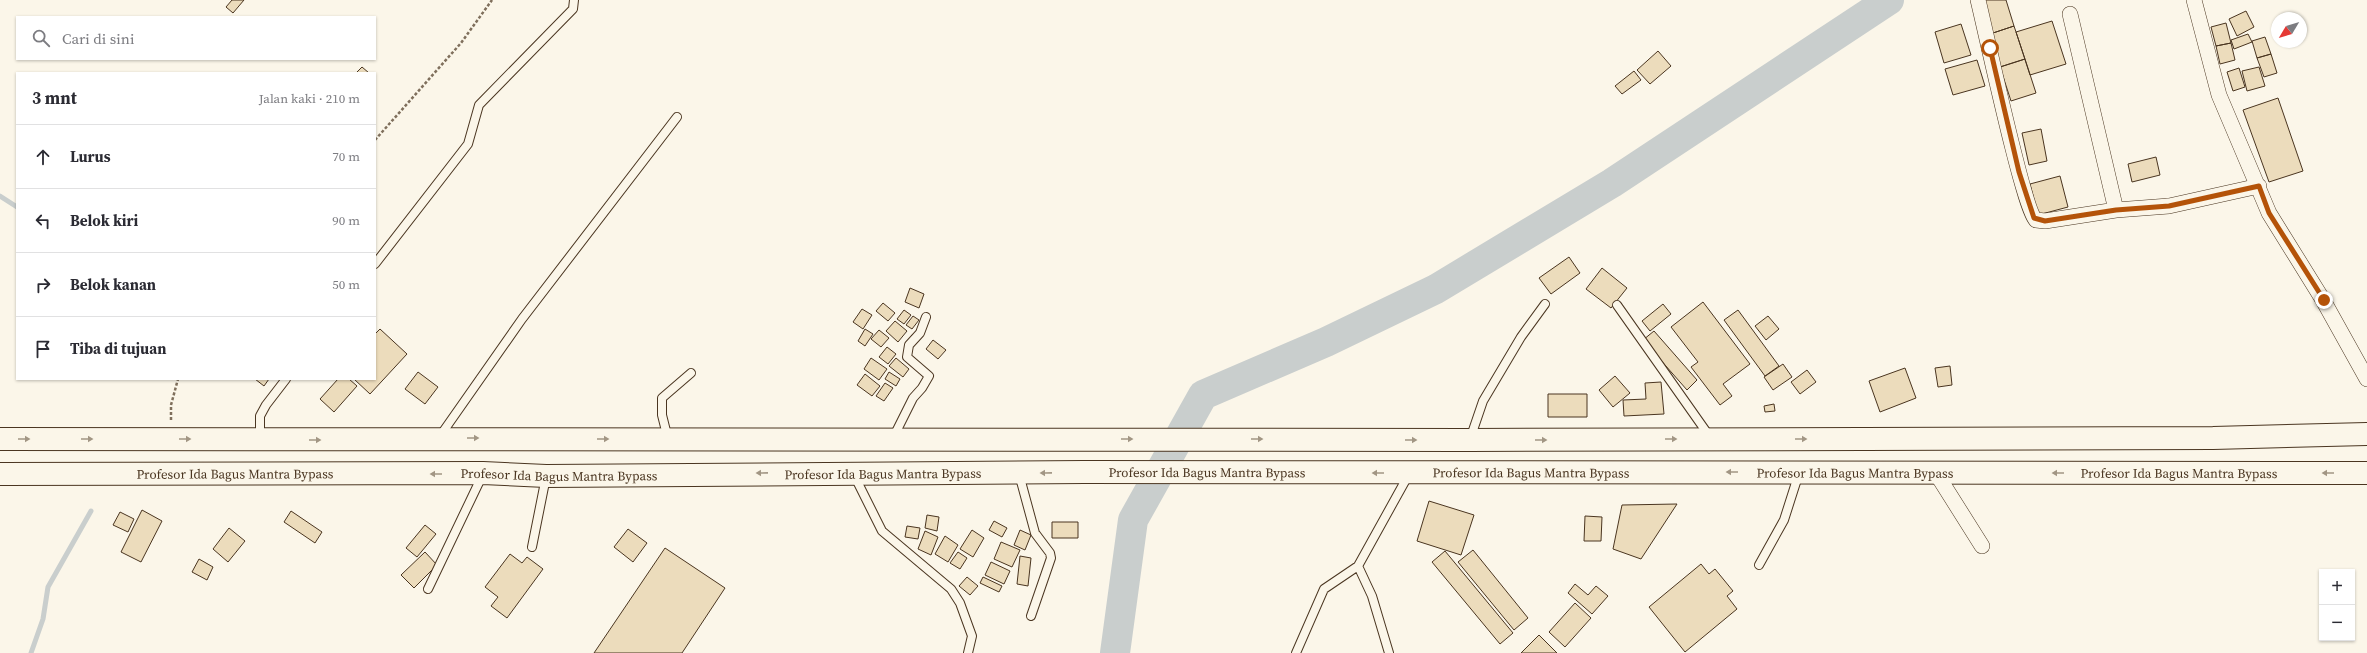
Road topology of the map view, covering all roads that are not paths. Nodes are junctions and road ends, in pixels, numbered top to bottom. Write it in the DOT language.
graph roads {
  1 [pos="574,0"];
  2 [pos="1978,0"];
  3 [pos="2194,0"];
  4 [pos="2070,14"];
  5 [pos="677,117"];
  6 [pos="2259,186"];
  7 [pos="2116,210"];
  8 [pos="376,263"];
  9 [pos="1545,304"];
  10 [pos="1617,305"];
  11 [pos="926,317"];
  12 [pos="691,373"];
  13 [pos="2367,379"];
  14 [pos="285,380"];
  15 [pos="2367,434"];
  16 [pos="439,438"];
  17 [pos="0,439"];
  18 [pos="260,439"];
  19 [pos="892,439"];
  20 [pos="1712,439"];
  21 [pos="668,440"];
  22 [pos="1469,440"];
  23 [pos="853,472"];
  24 [pos="1799,472"];
  25 [pos="483,473"];
  26 [pos="1018,473"];
  27 [pos="1410,473"];
  28 [pos="1936,473"];
  29 [pos="2367,473"];
  30 [pos="0,474"];
  31 [pos="546,476"];
  32 [pos="1982,546"];
  33 [pos="532,547"];
  34 [pos="1759,565"];
  35 [pos="1358,566"];
  36 [pos="428,589"];
  37 [pos="1031,616"];
  38 [pos="968,653"];
  39 [pos="1296,653"];
  40 [pos="1389,653"];
  1 -- 8 [label="lane"];
  2 -- 7 [label="street"];
  3 -- 6 [label="street"];
  4 -- 7 [label="street"];
  5 -- 16 [label="lane"];
  6 -- 7 [label="street"];
  6 -- 13 [label="street"];
  9 -- 22 [label="lane"];
  10 -- 20 [label="lane"];
  11 -- 19 [label="lane"];
  12 -- 21 [label="lane"];
  14 -- 18 [label="lane"];
  20 -- 15 [label="highway, one-way"];
  18 -- 16 [label="highway, one-way"];
  16 -- 21 [label="highway, one-way"];
  17 -- 18 [label="highway, one-way"];
  19 -- 21 [label="highway"];
  19 -- 22 [label="highway, one-way"];
  22 -- 20 [label="highway, one-way"];
  23 -- 26 [label="highway, Profesor Ida Bagus Mantra Bypass"];
  23 -- 31 [label="highway, Profesor Ida Bagus Mantra Bypass, one-way"];
  23 -- 38 [label="lane"];
  24 -- 27 [label="highway, Profesor Ida Bagus Mantra Bypass, one-way"];
  24 -- 28 [label="highway, Profesor Ida Bagus Mantra Bypass"];
  24 -- 34 [label="lane"];
  25 -- 30 [label="highway, Profesor Ida Bagus Mantra Bypass, one-way"];
  25 -- 31 [label="highway, Profesor Ida Bagus Mantra Bypass"];
  25 -- 36 [label="lane"];
  27 -- 26 [label="highway, Profesor Ida Bagus Mantra Bypass, one-way"];
  26 -- 37 [label="lane"];
  27 -- 35 [label="lane"];
  29 -- 28 [label="highway, Profesor Ida Bagus Mantra Bypass, one-way"];
  28 -- 32 [label="street"];
  31 -- 33 [label="lane"];
  35 -- 39 [label="lane"];
  35 -- 40 [label="lane"];
}
